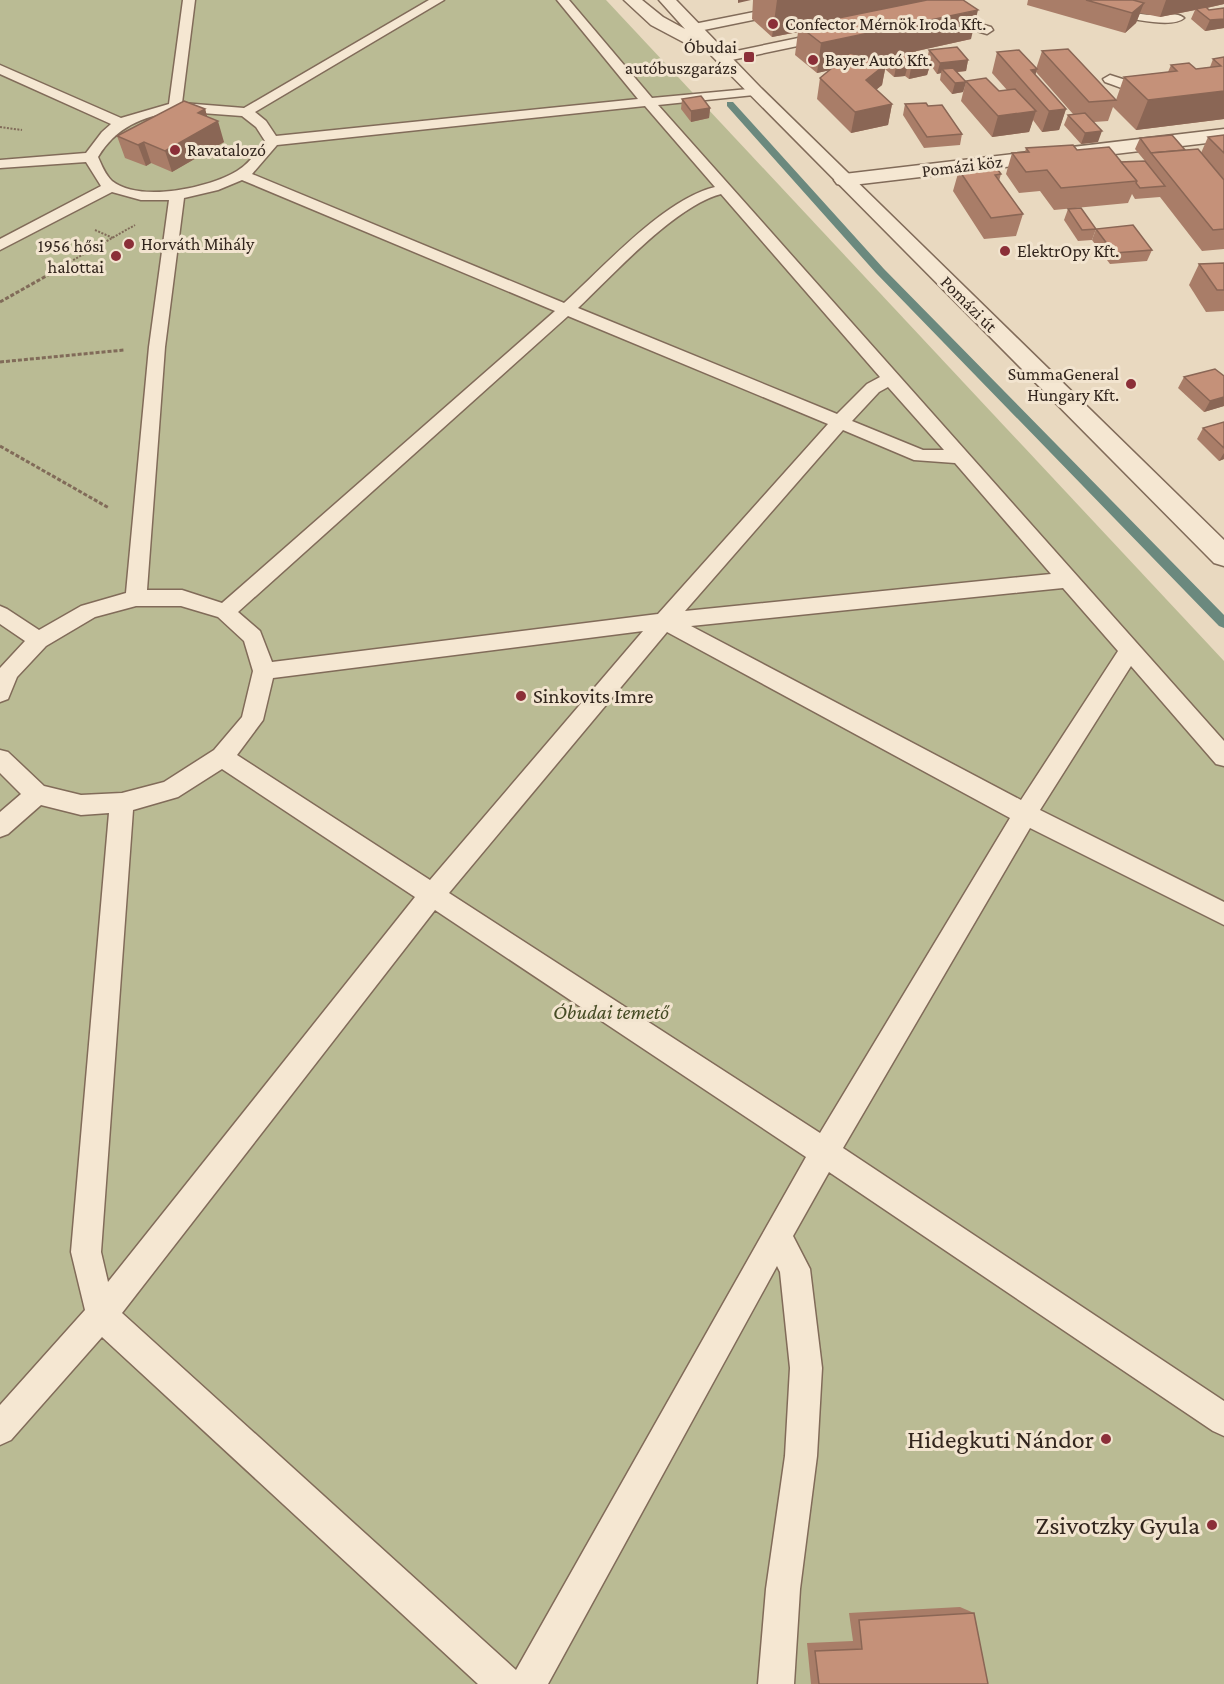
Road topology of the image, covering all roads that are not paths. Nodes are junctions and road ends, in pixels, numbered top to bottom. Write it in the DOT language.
graph roads {
  1 [pos="189,0"];
  2 [pos="438,0"];
  3 [pos="563,0"];
  4 [pos="632,0"];
  5 [pos="667,0"];
  6 [pos="832,0"];
  7 [pos="1072,0"];
  8 [pos="932,14"];
  9 [pos="1178,18"];
  10 [pos="694,28"];
  11 [pos="987,30"];
  12 [pos="843,32"];
  13 [pos="718,54"];
  14 [pos="0,69"];
  15 [pos="1110,79"];
  16 [pos="1168,88"];
  17 [pos="754,91"];
  18 [pos="648,104"];
  19 [pos="176,108"];
  20 [pos="246,112"];
  21 [pos="121,123"];
  22 [pos="1224,135"];
  23 [pos="272,141"];
  24 [pos="91,157"];
  25 [pos="0,164"];
  26 [pos="241,175"];
  27 [pos="844,180"];
  28 [pos="111,187"];
  29 [pos="725,189"];
  30 [pos="176,205"];
  31 [pos="0,245"];
  32 [pos="567,309"];
  33 [pos="891,378"];
  34 [pos="840,422"];
  35 [pos="960,457"];
  36 [pos="1224,556"];
  37 [pos="1068,580"];
  38 [pos="136,598"];
  39 [pos="225,612"];
  40 [pos="0,614"];
  41 [pos="664,621"];
  42 [pos="39,640"];
  43 [pos="1131,649"];
  44 [pos="264,671"];
  45 [pos="0,693"];
  46 [pos="222,757"];
  47 [pos="1224,757"];
  48 [pos="0,759"];
  49 [pos="37,794"];
  50 [pos="122,803"];
  51 [pos="1025,814"];
  52 [pos="0,827"];
  53 [pos="432,895"];
  54 [pos="1224,914"];
  55 [pos="824,1152"];
  56 [pos="777,1236"];
  57 [pos="101,1316"];
  58 [pos="1224,1420"];
  59 [pos="0,1429"];
  60 [pos="505,1684"];
  61 [pos="528,1684"];
  62 [pos="776,1684"];
  1 -- 19 [label="lane"];
  2 -- 20 [label="lane"];
  3 -- 18 [label="lane"];
  4 -- 13 [label="street, Pomázi út"];
  5 -- 10 [label="street, Pomázi út"];
  6 -- 10 [label="lane"];
  7 -- 9 [label="lane"];
  8 -- 11 [label="lane"];
  10 -- 13 [label="street, Pomázi út"];
  12 -- 13 [label="lane"];
  13 -- 17 [label="street, Pomázi út"];
  14 -- 21 [label="lane"];
  15 -- 16 [label="lane"];
  17 -- 18 [label="lane"];
  17 -- 27 [label="street, Pomázi út"];
  18 -- 23 [label="lane"];
  18 -- 29 [label="lane"];
  19 -- 20 [label="lane"];
  19 -- 21 [label="lane"];
  20 -- 23 [label="lane"];
  21 -- 24 [label="lane"];
  22 -- 27 [label="street, Pomázi köz"];
  23 -- 26 [label="lane"];
  24 -- 25 [label="lane"];
  24 -- 28 [label="lane"];
  26 -- 30 [label="lane"];
  26 -- 32 [label="lane"];
  27 -- 36 [label="street, Pomázi út"];
  28 -- 30 [label="lane"];
  28 -- 31 [label="lane"];
  29 -- 32 [label="lane"];
  29 -- 33 [label="lane"];
  30 -- 38 [label="lane"];
  32 -- 34 [label="lane"];
  32 -- 39 [label="lane"];
  33 -- 34 [label="lane"];
  33 -- 35 [label="lane"];
  34 -- 35 [label="lane"];
  34 -- 41 [label="lane"];
  35 -- 37 [label="lane"];
  37 -- 41 [label="lane"];
  37 -- 43 [label="lane"];
  38 -- 39 [label="lane"];
  38 -- 42 [label="lane"];
  39 -- 44 [label="lane"];
  40 -- 42 [label="lane"];
  41 -- 44 [label="lane"];
  41 -- 51 [label="lane"];
  41 -- 53 [label="lane"];
  42 -- 45 [label="lane"];
  43 -- 47 [label="lane"];
  43 -- 51 [label="lane"];
  44 -- 46 [label="lane"];
  46 -- 50 [label="lane"];
  46 -- 53 [label="lane"];
  48 -- 49 [label="lane"];
  49 -- 50 [label="lane"];
  49 -- 52 [label="lane"];
  50 -- 57 [label="lane"];
  51 -- 54 [label="lane"];
  51 -- 55 [label="lane"];
  53 -- 55 [label="lane"];
  53 -- 57 [label="lane"];
  55 -- 56 [label="lane"];
  55 -- 58 [label="lane"];
  56 -- 61 [label="lane"];
  56 -- 62 [label="lane"];
  57 -- 59 [label="lane"];
  57 -- 60 [label="lane"];
}
